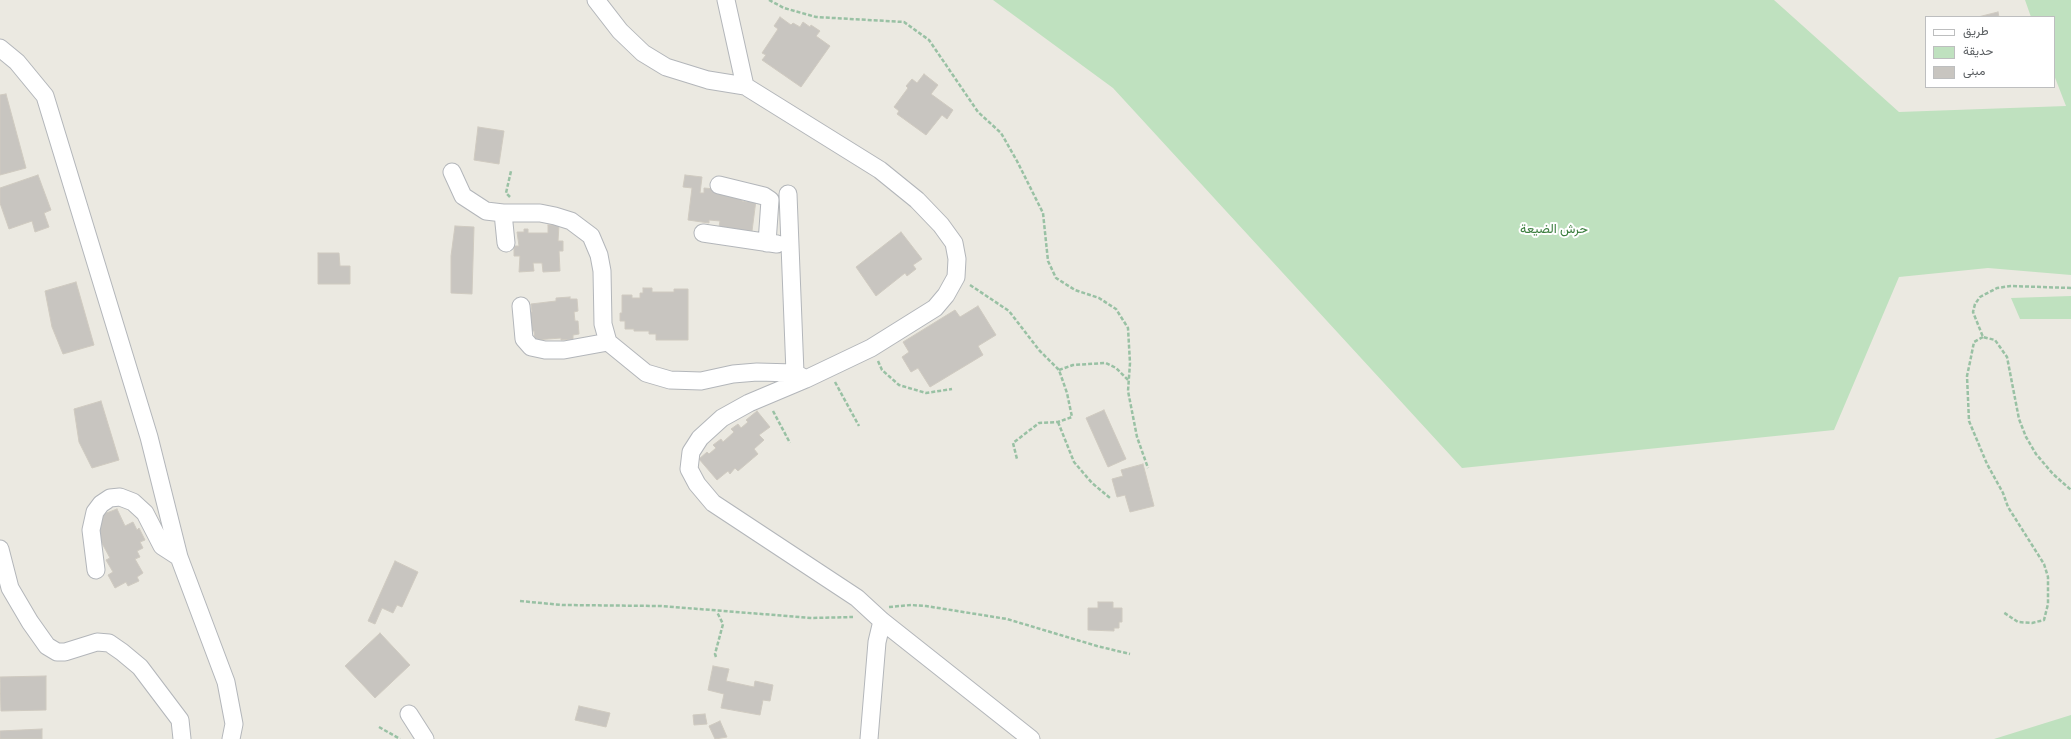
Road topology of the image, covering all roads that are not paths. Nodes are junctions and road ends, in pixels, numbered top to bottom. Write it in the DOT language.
graph roads {
  1 [pos="596,0"];
  2 [pos="726,0"];
  3 [pos="0,48"];
  4 [pos="745,86"];
  5 [pos="452,172"];
  6 [pos="719,185"];
  7 [pos="788,194"];
  8 [pos="503,214"];
  9 [pos="703,234"];
  10 [pos="506,243"];
  11 [pos="767,243"];
  12 [pos="789,246"];
  13 [pos="521,306"];
  14 [pos="608,342"];
  15 [pos="801,376"];
  16 [pos="0,549"];
  17 [pos="179,557"];
  18 [pos="96,570"];
  19 [pos="876,616"];
  20 [pos="409,714"];
  21 [pos="182,739"];
  22 [pos="231,739"];
  23 [pos="425,739"];
  24 [pos="869,739"];
  25 [pos="1031,739"];
  1 -- 4 [label="street"];
  2 -- 4 [label="street"];
  3 -- 17 [label="street"];
  4 -- 15 [label="street"];
  5 -- 8 [label="street"];
  6 -- 11 [label="street"];
  7 -- 12 [label="street"];
  8 -- 10 [label="street"];
  8 -- 14 [label="street"];
  9 -- 11 [label="street"];
  11 -- 12 [label="street"];
  12 -- 15 [label="street"];
  13 -- 14 [label="street"];
  14 -- 15 [label="street"];
  15 -- 19 [label="street"];
  16 -- 21 [label="street"];
  17 -- 18 [label="street"];
  17 -- 22 [label="street"];
  19 -- 24 [label="street"];
  19 -- 25 [label="street"];
  20 -- 23 [label="street"];
}
